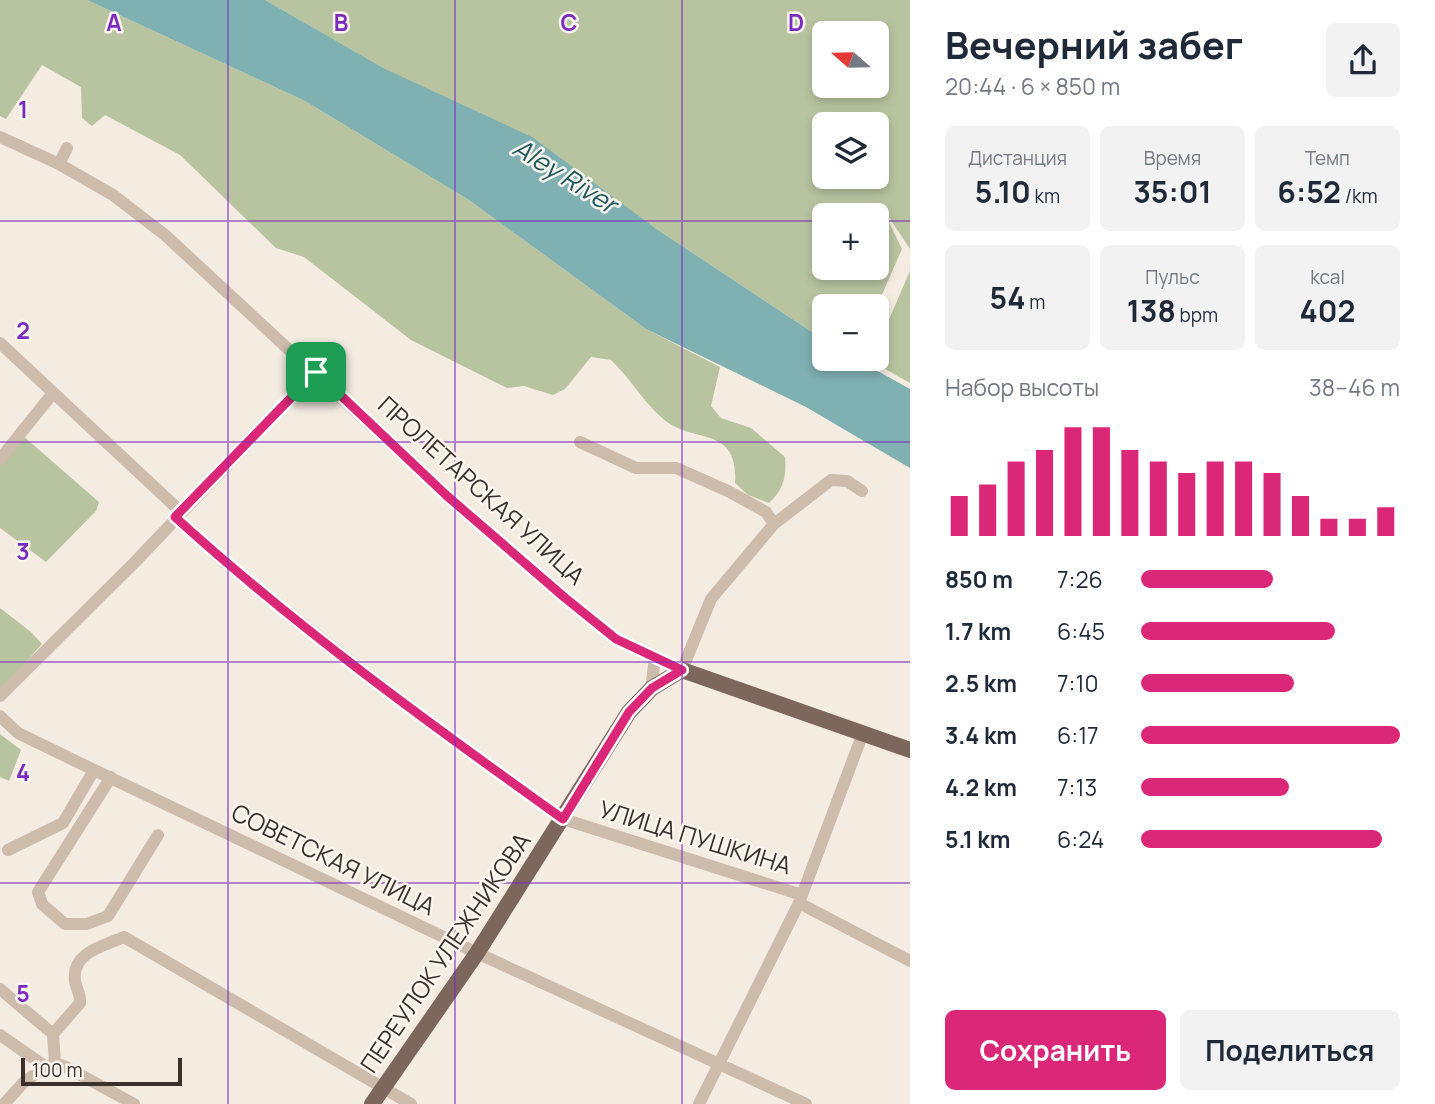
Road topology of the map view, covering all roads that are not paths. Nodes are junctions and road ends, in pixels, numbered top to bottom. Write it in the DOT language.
graph roads {
  1 [pos="3,142"];
  2 [pos="67,148"];
  3 [pos="59,163"];
  4 [pos="0,343"];
  5 [pos="316,372"];
  6 [pos="53,393"];
  7 [pos="580,442"];
  8 [pos="0,459"];
  9 [pos="862,491"];
  10 [pos="178,514"];
  11 [pos="774,524"];
  12 [pos="655,658"];
  13 [pos="682,670"];
  14 [pos="650,690"];
  15 [pos="0,695"];
  16 [pos="0,716"];
  17 [pos="863,733"];
  18 [pos="910,750"];
  19 [pos="94,770"];
  20 [pos="110,777"];
  21 [pos="563,819"];
  22 [pos="158,835"];
  23 [pos="8,850"];
  24 [pos="800,899"];
  25 [pos="477,953"];
  26 [pos="910,961"];
  27 [pos="0,989"];
  28 [pos="53,1034"];
  29 [pos="0,1035"];
  30 [pos="50,1065"];
  31 [pos="718,1065"];
  32 [pos="384,1086"];
  33 [pos="3,1100"];
  34 [pos="134,1104"];
  35 [pos="372,1104"];
  36 [pos="411,1104"];
  37 [pos="699,1104"];
  38 [pos="806,1104"];
  1 -- 3 [label="street, ПРОЛЕТАРСКАЯ УЛИЦА"];
  2 -- 3 [label="street"];
  3 -- 5 [label="street, ПРОЛЕТАРСКАЯ УЛИЦА"];
  4 -- 6 [label="street, УЛИЦА ПУШКИНА"];
  5 -- 10 [label="street"];
  5 -- 12 [label="street, ПРОЛЕТАРСКАЯ УЛИЦА"];
  6 -- 8 [label="street"];
  6 -- 10 [label="street, УЛИЦА ПУШКИНА"];
  7 -- 11 [label="street"];
  9 -- 11 [label="street"];
  10 -- 15 [label="street"];
  10 -- 21 [label="street, УЛИЦА ПУШКИНА"];
  11 -- 13 [label="street"];
  12 -- 13 [label="street, ПРОЛЕТАРСКАЯ УЛИЦА"];
  12 -- 14 [label="street"];
  13 -- 14 [label="main road, ПЕРЕУЛОК УЛЕЖНИКОВА"];
  13 -- 17 [label="main road, ПРОЛЕТАРСКАЯ УЛИЦА"];
  14 -- 21 [label="main road, ПЕРЕУЛОК УЛЕЖНИКОВА"];
  16 -- 19 [label="street, СОВЕТСКАЯ УЛИЦА"];
  17 -- 18 [label="main road, ПРОЛЕТАРСКАЯ УЛИЦА"];
  17 -- 24 [label="street"];
  19 -- 20 [label="street, СОВЕТСКАЯ УЛИЦА"];
  19 -- 23 [label="street"];
  20 -- 22 [label="street"];
  20 -- 25 [label="street, СОВЕТСКАЯ УЛИЦА"];
  21 -- 24 [label="street, УЛИЦА ПУШКИНА"];
  21 -- 25 [label="main road, ПЕРЕУЛОК УЛЕЖНИКОВА"];
  24 -- 26 [label="street, УЛИЦА ПУШКИНА"];
  24 -- 31 [label="street"];
  25 -- 31 [label="street, СОВЕТСКАЯ УЛИЦА"];
  25 -- 32 [label="main road, ПЕРЕУЛОК УЛЕЖНИКОВА"];
  27 -- 28 [label="street"];
  28 -- 30 [label="street"];
  28 -- 32 [label="street"];
  29 -- 30 [label="street"];
  30 -- 33 [label="street"];
  30 -- 34 [label="street"];
  31 -- 37 [label="street"];
  31 -- 38 [label="street, СОВЕТСКАЯ УЛИЦА"];
  32 -- 35 [label="main road, ПЕРЕУЛОК УЛЕЖНИКОВА"];
  32 -- 36 [label="street"];
}
